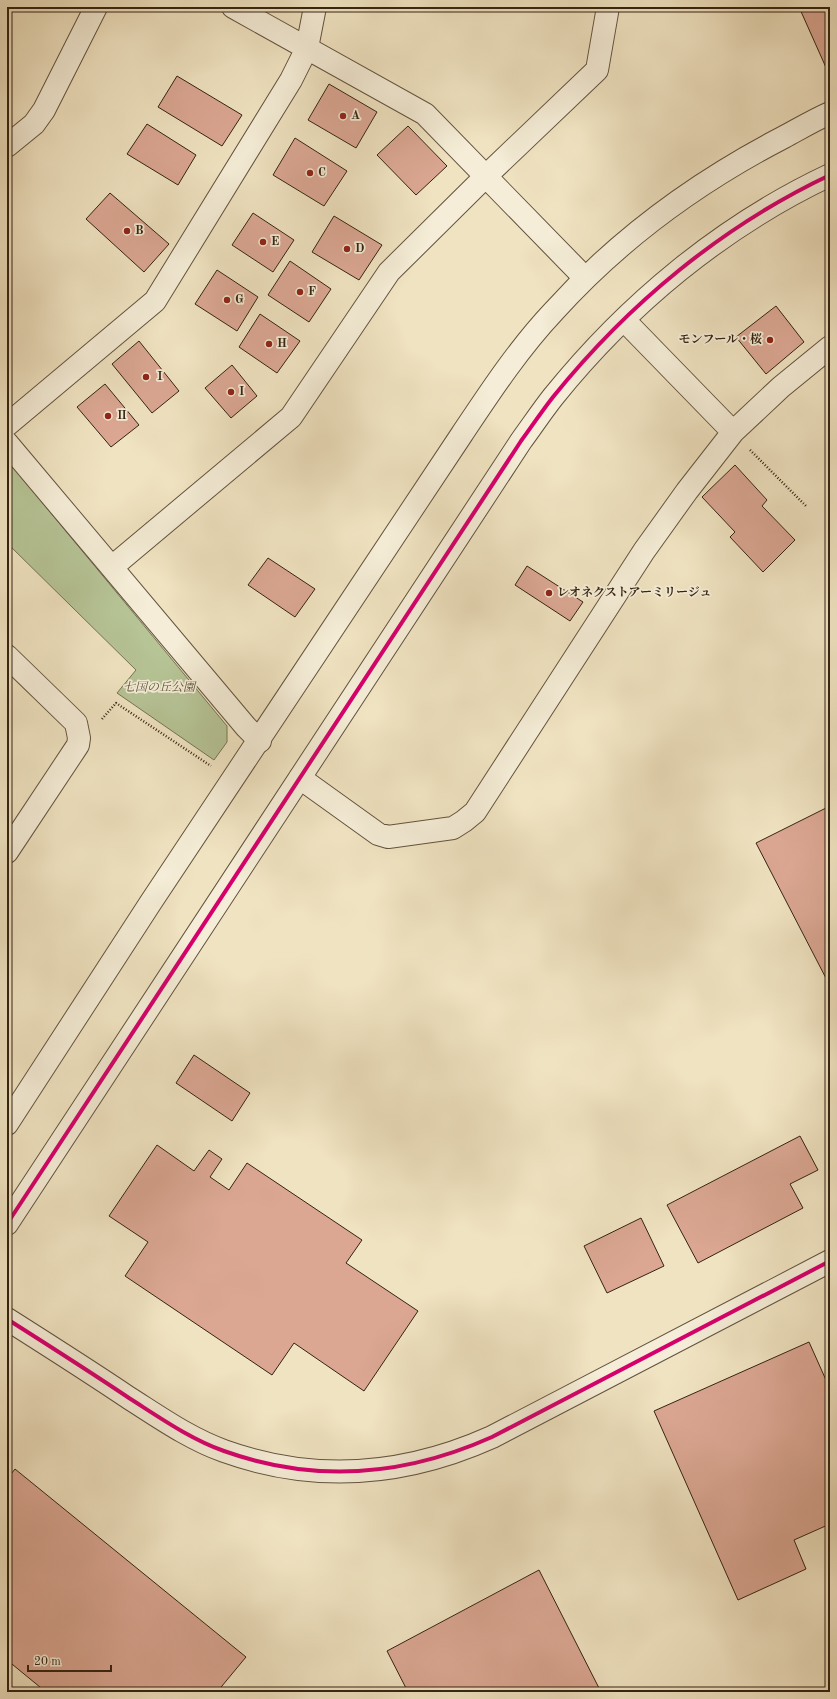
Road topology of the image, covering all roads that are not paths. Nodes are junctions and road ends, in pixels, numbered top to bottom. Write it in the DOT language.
graph roads {
  1 [pos="96,7"];
  2 [pos="233,7"];
  3 [pos="315,7"];
  4 [pos="608,7"];
  5 [pos="308,48"];
  6 [pos="830,113"];
  7 [pos="7,146"];
  8 [pos="830,175"];
  9 [pos="486,176"];
  10 [pos="585,278"];
  11 [pos="624,320"];
  12 [pos="830,347"];
  13 [pos="7,424"];
  14 [pos="733,432"];
  15 [pos="7,443"];
  16 [pos="112,567"];
  17 [pos="7,656"];
  18 [pos="260,741"];
  19 [pos="300,778"];
  20 [pos="7,852"];
  21 [pos="7,1124"];
  22 [pos="7,1224"];
  23 [pos="830,1261"];
  24 [pos="7,1319"];
  1 -- 7 [label="street"];
  2 -- 5 [label="street"];
  3 -- 5 [label="street"];
  4 -- 9 [label="street"];
  5 -- 9 [label="street"];
  5 -- 13 [label="street"];
  6 -- 10 [label="street"];
  8 -- 11 [label="street"];
  9 -- 10 [label="street"];
  9 -- 16 [label="street"];
  10 -- 18 [label="street"];
  11 -- 14 [label="street"];
  11 -- 19 [label="street"];
  12 -- 14 [label="street"];
  14 -- 19 [label="street"];
  15 -- 16 [label="street"];
  16 -- 18 [label="street"];
  17 -- 20 [label="street"];
  18 -- 21 [label="street"];
  19 -- 22 [label="street"];
  23 -- 24 [label="street"];
}
